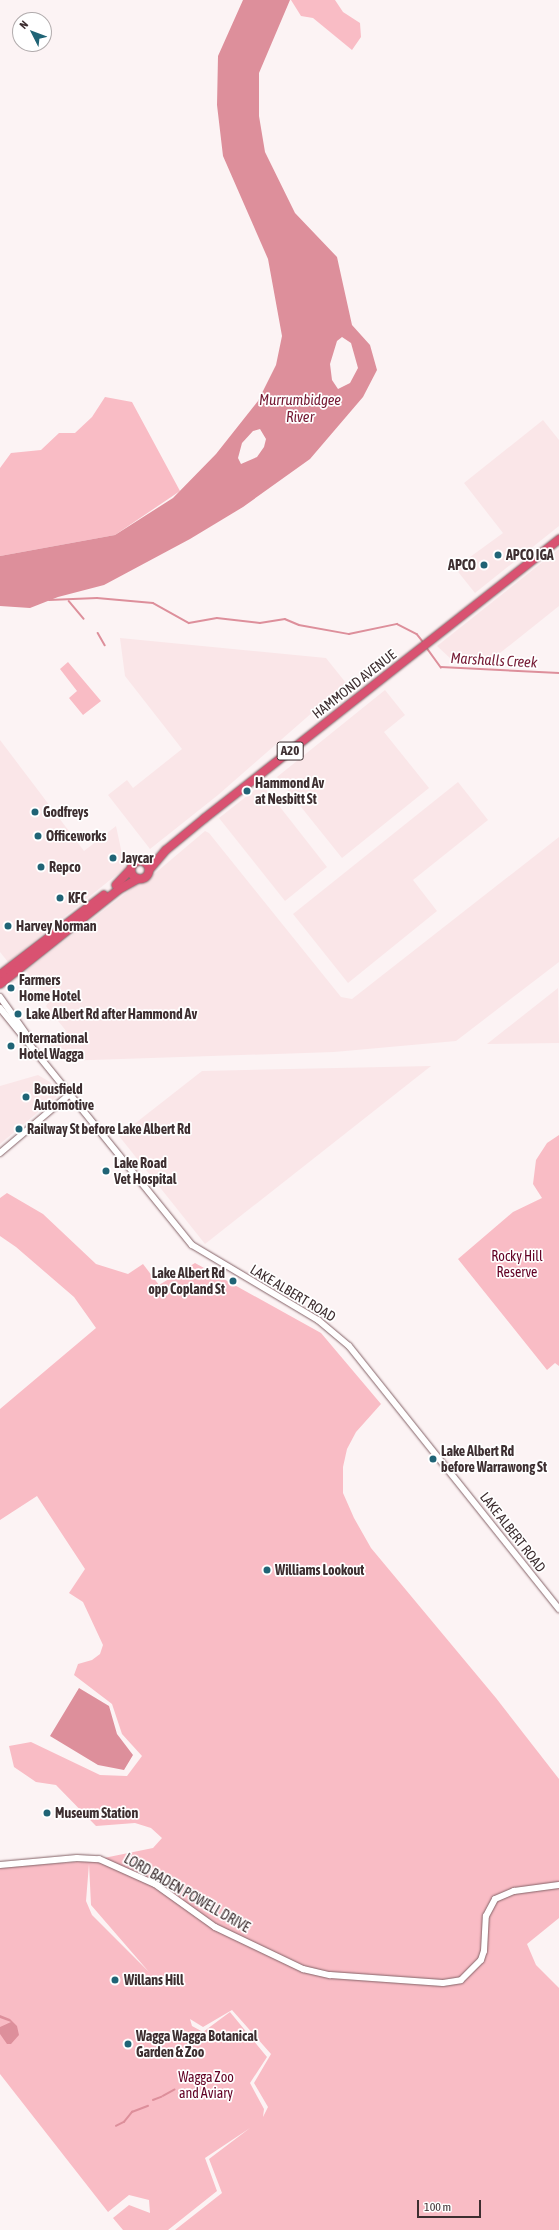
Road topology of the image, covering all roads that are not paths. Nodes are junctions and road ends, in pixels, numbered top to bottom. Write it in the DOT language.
graph roads {
  1 [pos="559,539"];
  2 [pos="166,850"];
  3 [pos="144,862"];
  4 [pos="131,869"];
  5 [pos="149,870"];
  6 [pos="138,879"];
  7 [pos="0,975"];
  8 [pos="0,984"];
  9 [pos="0,997"];
  10 [pos="0,1008"];
  11 [pos="34,1047"];
  12 [pos="71,1093"];
  13 [pos="0,1152"];
  14 [pos="559,1609"];
  15 [pos="0,1865"];
  16 [pos="559,1885"];
  1 -- 2 [label="highway, HAMMOND AVENUE / A20"];
  2 -- 3 [label="highway, HAMMOND AVENUE / A20"];
  2 -- 5 [label="highway, HAMMOND AVENUE / A20"];
  3 -- 4 [label="highway, A20"];
  3 -- 5 [label="highway"];
  4 -- 6 [label="highway"];
  4 -- 7 [label="highway, A20"];
  5 -- 6 [label="highway, A20"];
  6 -- 8 [label="highway, A20"];
  9 -- 11 [label="main road, LAKE ALBERT ROAD"];
  10 -- 11 [label="main road, LAKE ALBERT ROAD"];
  11 -- 12 [label="main road, LAKE ALBERT ROAD"];
  12 -- 13 [label="main road"];
  12 -- 14 [label="main road, LAKE ALBERT ROAD"];
  15 -- 16 [label="main road, LORD BADEN POWELL DRIVE"];
}
